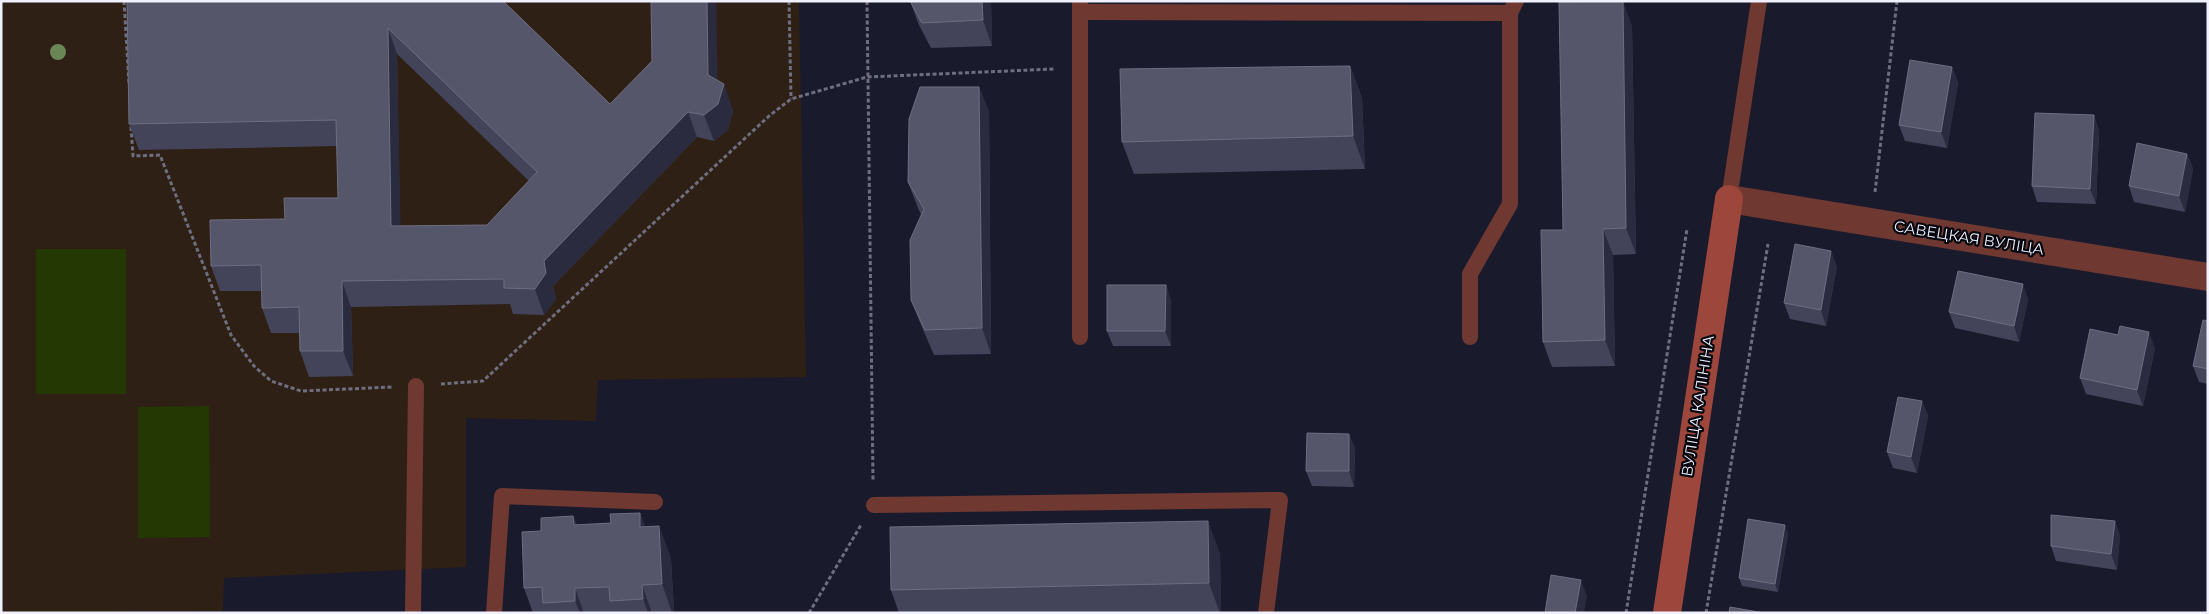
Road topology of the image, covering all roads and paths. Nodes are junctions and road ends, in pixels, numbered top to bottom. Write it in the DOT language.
graph roads {
  1 [pos="124,1"];
  2 [pos="789,1"];
  3 [pos="867,1"];
  4 [pos="1759,1"];
  5 [pos="1897,1"];
  6 [pos="1080,6"];
  7 [pos="1513,7"];
  8 [pos="1080,68"];
  9 [pos="867,76"];
  10 [pos="129,88"];
  11 [pos="790,99"];
  12 [pos="131,117"];
  13 [pos="1730,199"];
  14 [pos="1871,222"];
  15 [pos="1687,229"];
  16 [pos="1768,244"];
  17 [pos="2208,276"];
  18 [pos="1470,336"];
  19 [pos="1080,337"];
  20 [pos="416,386"];
  21 [pos="655,502"];
  22 [pos="874,505"];
  23 [pos="413,613"];
  24 [pos="494,613"];
  25 [pos="809,613"];
  26 [pos="1266,613"];
  27 [pos="1626,613"];
  28 [pos="1667,613"];
  29 [pos="1706,613"];
  1 -- 10 [label="path"];
  2 -- 11 [label="path"];
  3 -- 9 [label="path"];
  4 -- 13 [label="lane"];
  5 -- 14 [label="path"];
  6 -- 7 [label="lane"];
  6 -- 8 [label="lane"];
  7 -- 18 [label="lane"];
  8 -- 9 [label="path"];
  8 -- 19 [label="lane"];
  9 -- 11 [label="path"];
  9 -- 22 [label="path"];
  11 -- 20 [label="path"];
  12 -- 20 [label="path"];
  13 -- 14 [label="street, САВЕЦКАЯ ВУЛІЦА"];
  13 -- 28 [label="street, ВУЛІЦА КАЛІНІНА"];
  14 -- 17 [label="street, САВЕЦКАЯ ВУЛІЦА"];
  15 -- 27 [label="path"];
  16 -- 29 [label="path"];
  20 -- 23 [label="lane"];
  21 -- 24 [label="lane"];
  22 -- 25 [label="path"];
  22 -- 26 [label="lane"];
}
